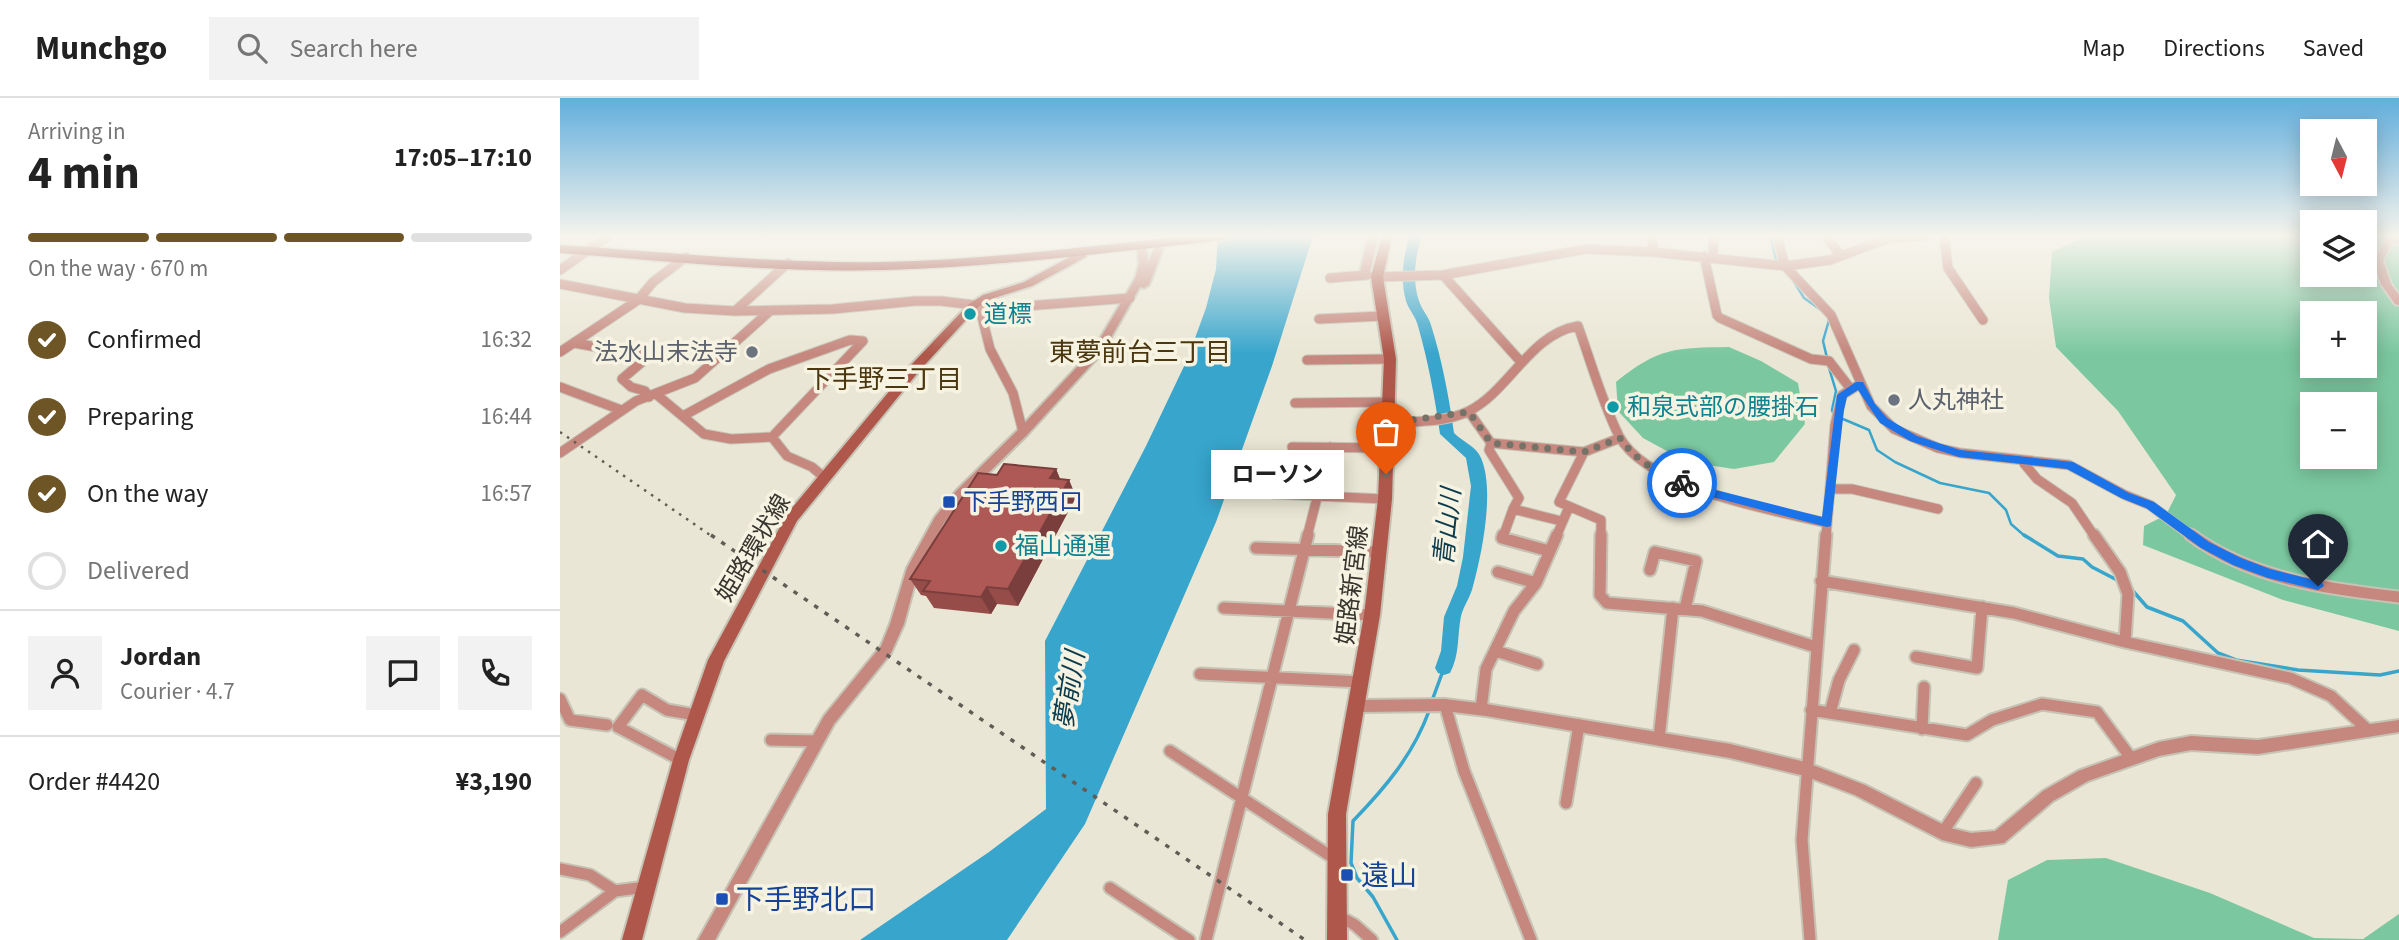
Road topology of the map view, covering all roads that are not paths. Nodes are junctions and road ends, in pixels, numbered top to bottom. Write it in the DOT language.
graph roads {
  1 [pos="662,275"];
  2 [pos="775,275"];
  3 [pos="1044,275"];
  4 [pos="1141,275"];
  5 [pos="1147,275"];
  6 [pos="1433,275"];
  7 [pos="1443,275"];
  8 [pos="1712,275"];
  9 [pos="1791,275"];
  10 [pos="1954,275"];
  11 [pos="2383,275"];
  12 [pos="1372,276"];
  13 [pos="1331,278"];
  14 [pos="560,284"];
  15 [pos="1130,298"];
  16 [pos="638,300"];
  17 [pos="2399,302"];
  18 [pos="978,307"];
  19 [pos="736,311"];
  20 [pos="770,311"];
  21 [pos="1383,316"];
  22 [pos="1319,319"];
  23 [pos="1983,320"];
  24 [pos="574,343"];
  25 [pos="560,352"];
  26 [pos="1390,359"];
  27 [pos="1307,360"];
  28 [pos="1521,362"];
  29 [pos="1855,386"];
  30 [pos="560,387"];
  31 [pos="653,395"];
  32 [pos="1390,402"];
  33 [pos="1295,403"];
  34 [pos="621,410"];
  35 [pos="1469,412"];
  36 [pos="683,416"];
  37 [pos="1389,423"];
  38 [pos="1023,432"];
  39 [pos="772,437"];
  40 [pos="1620,438"];
  41 [pos="1491,443"];
  42 [pos="1292,447"];
  43 [pos="1330,447"];
  44 [pos="1388,448"];
  45 [pos="1584,452"];
  46 [pos="560,453"];
  47 [pos="2022,461"];
  48 [pos="825,478"];
  49 [pos="1830,489"];
  50 [pos="1273,494"];
  51 [pos="1317,496"];
  52 [pos="1385,499"];
  53 [pos="1569,507"];
  54 [pos="1513,509"];
  55 [pos="1938,509"];
  56 [pos="1562,521"];
  57 [pos="1827,523"];
  58 [pos="1256,548"];
  59 [pos="1305,549"];
  60 [pos="1549,551"];
  61 [pos="1380,552"];
  62 [pos="1650,570"];
  63 [pos="1498,572"];
  64 [pos="1821,581"];
  65 [pos="1536,583"];
  66 [pos="2399,597"];
  67 [pos="1982,607"];
  68 [pos="1224,608"];
  69 [pos="1679,609"];
  70 [pos="1289,611"];
  71 [pos="1372,615"];
  72 [pos="2125,642"];
  73 [pos="1816,647"];
  74 [pos="1496,650"];
  75 [pos="1854,650"];
  76 [pos="1916,657"];
  77 [pos="1537,664"];
  78 [pos="1200,674"];
  79 [pos="1272,677"];
  80 [pos="1361,682"];
  81 [pos="1924,687"];
  82 [pos="560,699"];
  83 [pos="1445,705"];
  84 [pos="1357,706"];
  85 [pos="1481,709"];
  86 [pos="1811,710"];
  87 [pos="1830,713"];
  88 [pos="696,715"];
  89 [pos="607,725"];
  90 [pos="1579,725"];
  91 [pos="2399,726"];
  92 [pos="1922,729"];
  93 [pos="2369,731"];
  94 [pos="1659,739"];
  95 [pos="771,740"];
  96 [pos="816,741"];
  97 [pos="1170,751"];
  98 [pos="2131,758"];
  99 [pos="681,760"];
  100 [pos="1805,769"];
  101 [pos="1976,783"];
  102 [pos="1242,796"];
  103 [pos="1566,803"];
  104 [pos="1943,832"];
  105 [pos="1335,859"];
  106 [pos="560,869"];
  107 [pos="646,887"];
  108 [pos="1110,888"];
  109 [pos="615,891"];
  110 [pos="1336,915"];
  111 [pos="560,932"];
  112 [pos="632,940"];
  113 [pos="706,940"];
  114 [pos="1189,940"];
  115 [pos="1206,940"];
  116 [pos="1337,940"];
  117 [pos="1371,940"];
  118 [pos="1531,940"];
  119 [pos="1810,940"];
  1 -- 16 [label="street"];
  2 -- 19 [label="street"];
  3 -- 18 [label="main road, 姫路環状線"];
  4 -- 15 [label="street"];
  5 -- 15 [label="street"];
  6 -- 12 [label="street"];
  7 -- 28 [label="street"];
  8 -- 29 [label="street"];
  9 -- 29 [label="street"];
  10 -- 23 [label="street"];
  11 -- 17 [label="street"];
  12 -- 13 [label="street"];
  12 -- 21 [label="main road, 姫路新宮線"];
  14 -- 16 [label="street"];
  15 -- 18 [label="street"];
  15 -- 38 [label="street"];
  16 -- 19 [label="street"];
  16 -- 24 [label="street"];
  18 -- 20 [label="street"];
  18 -- 38 [label="street"];
  18 -- 48 [label="main road, 姫路環状線"];
  19 -- 20 [label="street"];
  20 -- 31 [label="street"];
  21 -- 22 [label="street"];
  21 -- 26 [label="main road, 姫路新宮線"];
  24 -- 25 [label="street"];
  24 -- 31 [label="street"];
  26 -- 27 [label="street"];
  26 -- 32 [label="main road, 姫路新宮線"];
  28 -- 35 [label="street"];
  28 -- 40 [label="street"];
  29 -- 47 [label="street"];
  29 -- 49 [label="street"];
  30 -- 34 [label="street"];
  31 -- 34 [label="street"];
  31 -- 36 [label="street"];
  32 -- 33 [label="street"];
  32 -- 37 [label="main road, 姫路新宮線"];
  34 -- 46 [label="street"];
  35 -- 37 [label="street"];
  35 -- 41 [label="street"];
  36 -- 39 [label="street"];
  36 -- 39 [label="street"];
  37 -- 44 [label="main road, 姫路新宮線"];
  38 -- 96 [label="street"];
  39 -- 48 [label="street"];
  40 -- 45 [label="street"];
  40 -- 57 [label="street"];
  41 -- 45 [label="street"];
  41 -- 54 [label="street"];
  42 -- 43 [label="street"];
  43 -- 44 [label="street"];
  43 -- 51 [label="street"];
  44 -- 52 [label="main road, 姫路新宮線"];
  45 -- 53 [label="street"];
  47 -- 66 [label="street"];
  47 -- 72 [label="street"];
  48 -- 88 [label="main road, 姫路環状線"];
  49 -- 55 [label="street"];
  49 -- 57 [label="street"];
  50 -- 51 [label="street"];
  51 -- 52 [label="street"];
  51 -- 59 [label="street"];
  52 -- 61 [label="main road, 姫路新宮線"];
  53 -- 56 [label="street"];
  53 -- 69 [label="street"];
  54 -- 56 [label="street"];
  54 -- 60 [label="street"];
  56 -- 60 [label="street"];
  57 -- 64 [label="street"];
  58 -- 59 [label="street"];
  59 -- 61 [label="street"];
  59 -- 70 [label="street"];
  60 -- 65 [label="street"];
  61 -- 71 [label="main road, 姫路新宮線"];
  62 -- 69 [label="street"];
  63 -- 65 [label="street"];
  64 -- 67 [label="street"];
  64 -- 73 [label="street"];
  65 -- 74 [label="street"];
  67 -- 72 [label="street"];
  67 -- 76 [label="street"];
  68 -- 70 [label="street"];
  69 -- 73 [label="street"];
  69 -- 94 [label="street"];
  70 -- 71 [label="street"];
  70 -- 79 [label="street"];
  71 -- 80 [label="main road, 姫路新宮線"];
  72 -- 93 [label="street"];
  73 -- 86 [label="street"];
  74 -- 77 [label="street"];
  74 -- 85 [label="street"];
  75 -- 87 [label="street"];
  78 -- 79 [label="street"];
  79 -- 80 [label="street"];
  79 -- 102 [label="street"];
  80 -- 84 [label="main road, 姫路新宮線"];
  81 -- 92 [label="street"];
  82 -- 89 [label="street"];
  83 -- 84 [label="street"];
  83 -- 85 [label="street"];
  83 -- 118 [label="street"];
  84 -- 105 [label="main road, 姫路新宮線"];
  85 -- 90 [label="street"];
  86 -- 87 [label="street"];
  86 -- 100 [label="street"];
  87 -- 92 [label="street"];
  88 -- 99 [label="main road, 姫路環状線"];
  88 -- 99 [label="street"];
  90 -- 94 [label="street"];
  90 -- 103 [label="street"];
  91 -- 93 [label="street"];
  92 -- 98 [label="street"];
  93 -- 98 [label="street"];
  94 -- 100 [label="street"];
  95 -- 96 [label="street"];
  96 -- 113 [label="street"];
  97 -- 102 [label="street"];
  98 -- 104 [label="street"];
  99 -- 107 [label="main road, 姫路環状線"];
  100 -- 104 [label="street"];
  100 -- 119 [label="street"];
  101 -- 104 [label="street"];
  102 -- 105 [label="street"];
  102 -- 115 [label="street"];
  105 -- 110 [label="main road, 姫路新宮線"];
  106 -- 109 [label="street"];
  107 -- 109 [label="street"];
  107 -- 112 [label="main road, 姫路環状線"];
  108 -- 114 [label="street"];
  109 -- 111 [label="street"];
  110 -- 116 [label="main road, 姫路新宮線"];
  110 -- 117 [label="street"];
}
